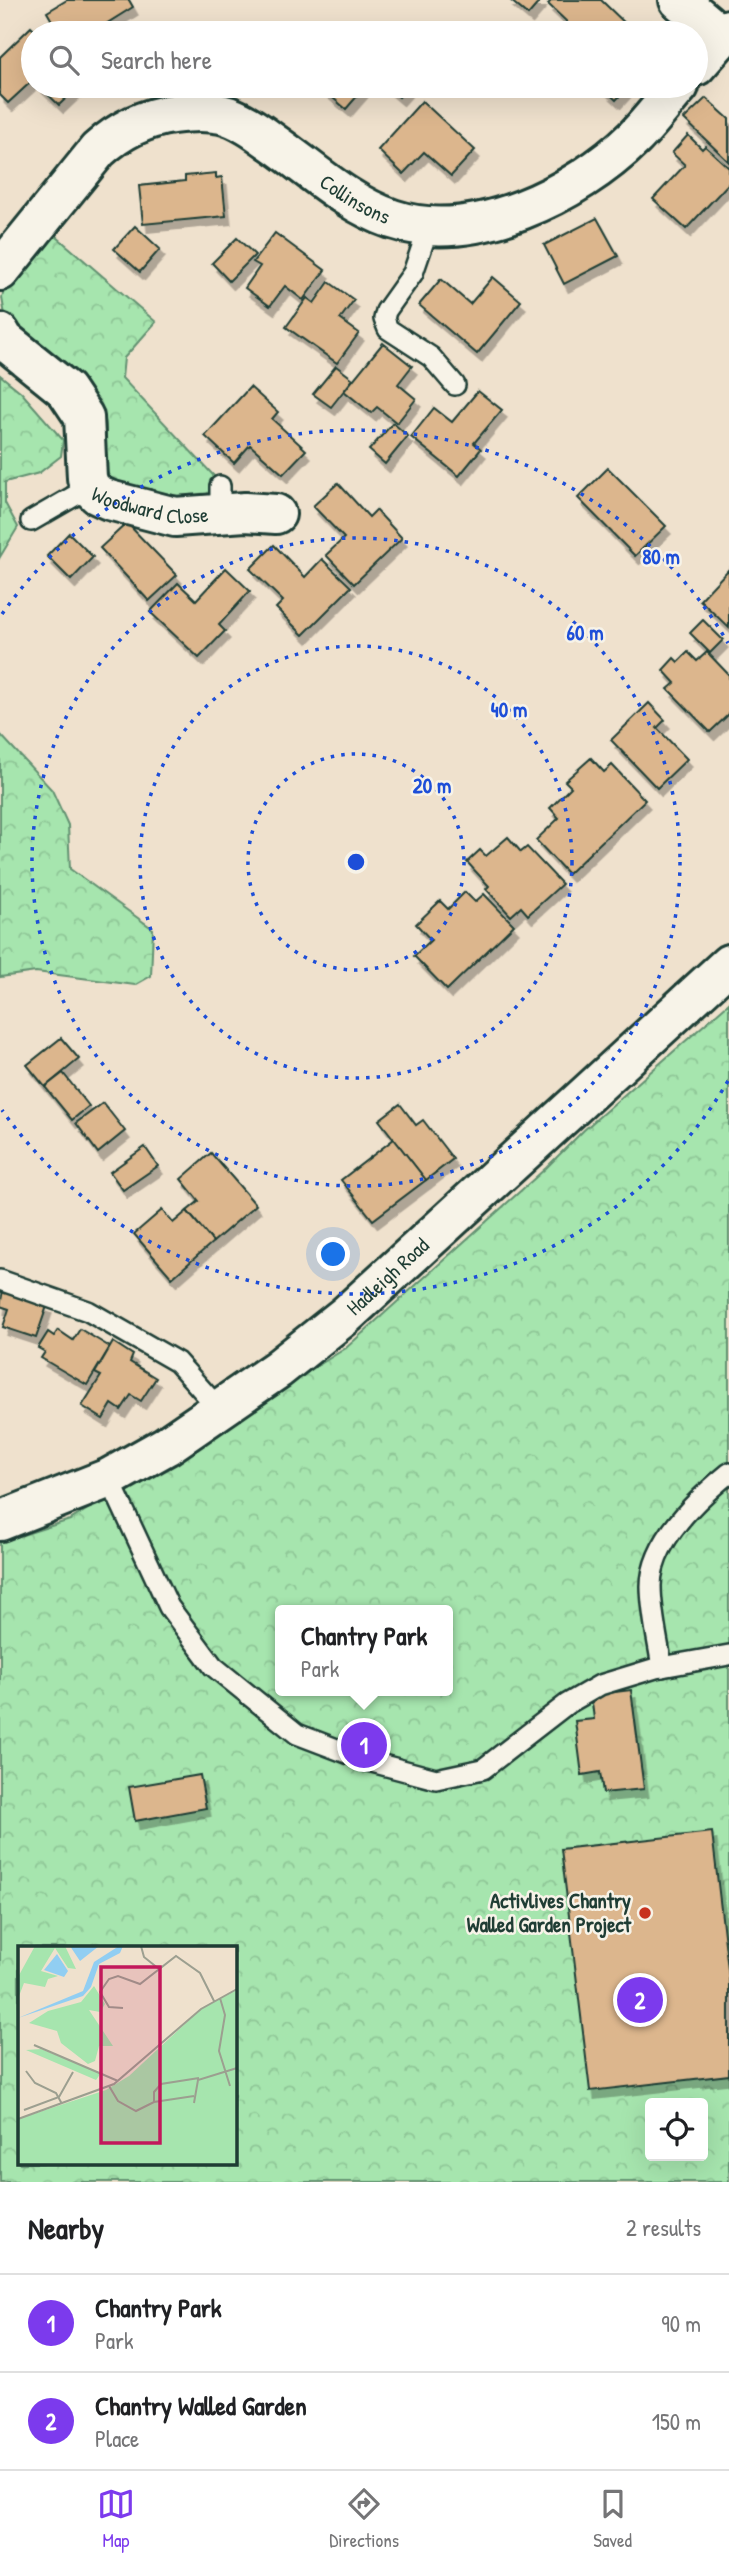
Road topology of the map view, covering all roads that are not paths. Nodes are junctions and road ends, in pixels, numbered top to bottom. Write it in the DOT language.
graph roads {
  1 [pos="679,0"];
  2 [pos="725,32"];
  3 [pos="708,52"];
  4 [pos="669,98"];
  5 [pos="429,226"];
  6 [pos="0,271"];
  7 [pos="0,333"];
  8 [pos="455,386"];
  9 [pos="90,487"];
  10 [pos="276,514"];
  11 [pos="31,521"];
  12 [pos="729,964"];
  13 [pos="0,1280"];
  14 [pos="219,1409"];
  15 [pos="729,1473"];
  16 [pos="109,1478"];
  17 [pos="0,1521"];
  18 [pos="729,1655"];
  19 [pos="662,1667"];
  1 -- 2 [label="street"];
  2 -- 3 [label="street"];
  4 -- 5 [label="street, Collinsons"];
  5 -- 6 [label="street, Collinsons"];
  5 -- 8 [label="lane"];
  7 -- 9 [label="street, Woodward Close"];
  9 -- 10 [label="street, Woodward Close"];
  9 -- 11 [label="lane"];
  12 -- 14 [label="street, Hadleigh Road"];
  13 -- 14 [label="lane"];
  14 -- 16 [label="street, Hadleigh Road"];
  15 -- 19 [label="lane"];
  16 -- 17 [label="street, Hadleigh Road"];
  16 -- 19 [label="lane"];
  18 -- 19 [label="lane"];
}
